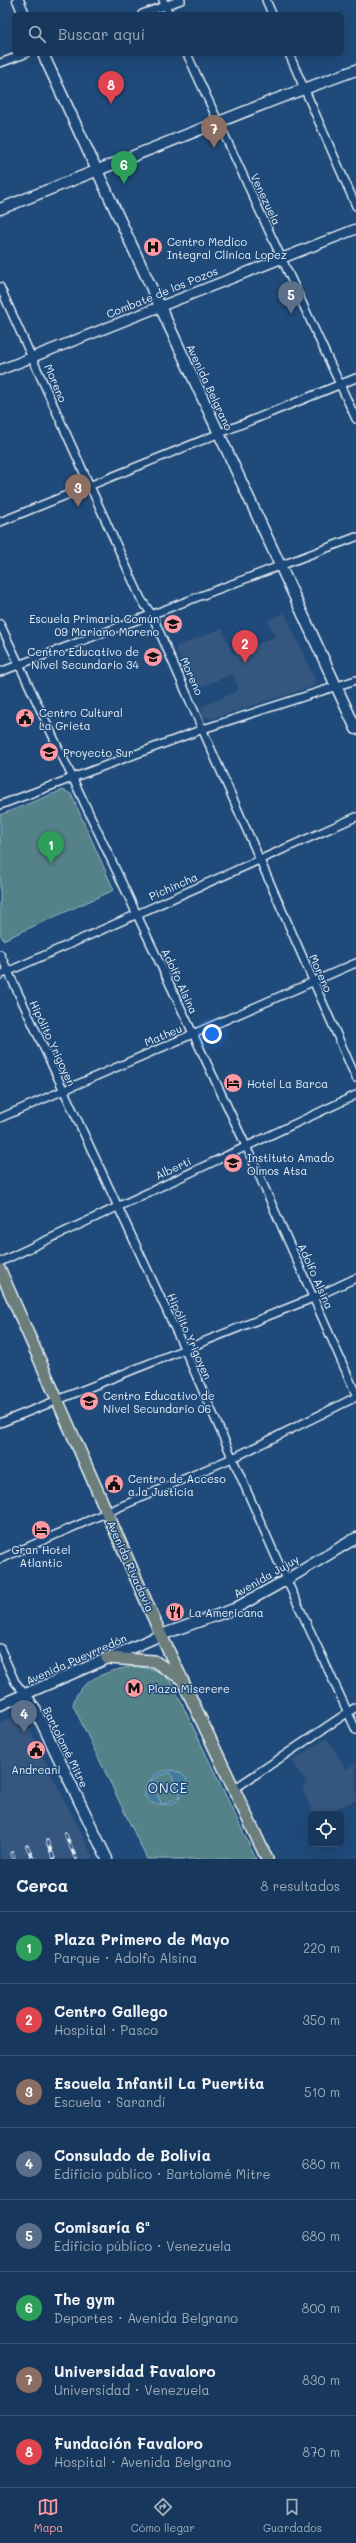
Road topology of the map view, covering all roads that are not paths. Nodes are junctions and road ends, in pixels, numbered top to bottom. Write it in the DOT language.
graph roads {
  1 [pos="18,0"];
  2 [pos="181,0"];
  3 [pos="266,0"];
  4 [pos="164,3"];
  5 [pos="23,12"];
  6 [pos="146,12"];
  7 [pos="271,12"];
  8 [pos="19,56"];
  9 [pos="44,56"];
  10 [pos="188,56"];
  11 [pos="290,56"];
  12 [pos="0,63"];
  13 [pos="356,70"];
  14 [pos="304,88"];
  15 [pos="217,122"];
  16 [pos="96,170"];
  17 [pos="356,206"];
  18 [pos="0,209"];
  19 [pos="356,228"];
  20 [pos="282,258"];
  21 [pos="0,287"];
  22 [pos="159,306"];
  23 [pos="33,357"];
  24 [pos="0,370"];
  25 [pos="356,378"];
  26 [pos="339,385"];
  27 [pos="356,419"];
  28 [pos="219,435"];
  29 [pos="89,486"];
  30 [pos="0,522"];
  31 [pos="356,538"];
  32 [pos="280,567"];
  33 [pos="152,615"];
  34 [pos="0,624"];
  35 [pos="18,664"];
  36 [pos="0,672"];
  37 [pos="356,680"];
  38 [pos="337,687"];
  39 [pos="203,729"];
  40 [pos="356,729"];
  41 [pos="72,776"];
  42 [pos="0,805"];
  43 [pos="356,817"];
  44 [pos="260,860"];
  45 [pos="136,914"];
  46 [pos="0,954"];
  47 [pos="356,962"];
  48 [pos="8,972"];
  49 [pos="0,975"];
  50 [pos="313,982"];
  51 [pos="193,1034"];
  52 [pos="356,1078"];
  53 [pos="64,1090"];
  54 [pos="356,1095"];
  55 [pos="0,1118"];
  56 [pos="246,1146"];
  57 [pos="118,1205"];
  58 [pos="0,1262"];
  59 [pos="0,1270"];
  60 [pos="356,1278"];
  61 [pos="313,1298"];
  62 [pos="184,1348"];
  63 [pos="356,1396"];
  64 [pos="56,1399"];
  65 [pos="0,1423"];
  66 [pos="232,1458"];
  67 [pos="107,1513"];
  68 [pos="356,1538"];
  69 [pos="0,1559"];
  70 [pos="286,1580"];
  71 [pos="161,1635"];
  72 [pos="0,1648"];
  73 [pos="107,1658"];
  74 [pos="182,1680"];
  75 [pos="25,1694"];
  76 [pos="0,1705"];
  77 [pos="356,1707"];
  78 [pos="348,1713"];
  79 [pos="356,1730"];
  80 [pos="234,1789"];
  81 [pos="107,1859"];
  82 [pos="267,1859"];
  1 -- 5 [label="main road"];
  2 -- 4 [label="street"];
  3 -- 7 [label="street"];
  4 -- 6 [label="street"];
  8 -- 12 [label="street"];
  9 -- 16 [label="main road, Avenida Belgrano"];
  10 -- 15 [label="street, Venezuela"];
  11 -- 14 [label="street"];
  13 -- 14 [label="main road"];
  14 -- 15 [label="main road"];
  14 -- 17 [label="street"];
  15 -- 16 [label="main road"];
  15 -- 20 [label="street, Venezuela"];
  16 -- 18 [label="main road"];
  16 -- 22 [label="main road, Avenida Belgrano"];
  19 -- 20 [label="street, Combate de los Pozos"];
  20 -- 22 [label="street, Combate de los Pozos"];
  20 -- 26 [label="street, Venezuela"];
  21 -- 23 [label="street, Moreno"];
  22 -- 23 [label="street, Combate de los Pozos"];
  22 -- 28 [label="main road, Avenida Belgrano"];
  23 -- 24 [label="street, Combate de los Pozos"];
  23 -- 29 [label="street, Moreno"];
  25 -- 26 [label="street"];
  26 -- 27 [label="street, Venezuela"];
  26 -- 28 [label="street"];
  28 -- 29 [label="street"];
  28 -- 32 [label="main road, Avenida Belgrano"];
  29 -- 30 [label="street"];
  29 -- 33 [label="street, Moreno"];
  31 -- 32 [label="street"];
  32 -- 33 [label="street"];
  32 -- 38 [label="main road, Avenida Belgrano"];
  33 -- 35 [label="street"];
  33 -- 39 [label="street, Moreno"];
  34 -- 35 [label="street, Adolfo Alsina"];
  35 -- 36 [label="street"];
  35 -- 41 [label="street, Adolfo Alsina"];
  37 -- 38 [label="street"];
  38 -- 39 [label="street"];
  38 -- 40 [label="main road, Avenida Belgrano"];
  39 -- 41 [label="street"];
  39 -- 44 [label="street, Moreno"];
  41 -- 42 [label="street"];
  41 -- 45 [label="street, Adolfo Alsina"];
  43 -- 44 [label="street, Pichincha"];
  44 -- 45 [label="street, Pichincha"];
  44 -- 50 [label="street, Moreno"];
  45 -- 48 [label="street, Pichincha"];
  45 -- 51 [label="street, Adolfo Alsina"];
  46 -- 48 [label="street, Hipólito Yrigoyen"];
  47 -- 50 [label="street, Matheu"];
  48 -- 49 [label="street, Pichincha"];
  48 -- 53 [label="street, Hipólito Yrigoyen"];
  50 -- 51 [label="street, Matheu"];
  50 -- 52 [label="street, Moreno"];
  51 -- 53 [label="street, Matheu"];
  51 -- 56 [label="street, Adolfo Alsina"];
  53 -- 55 [label="street, Matheu"];
  53 -- 57 [label="street, Hipólito Yrigoyen"];
  54 -- 56 [label="street, Alberti"];
  56 -- 57 [label="street, Alberti"];
  56 -- 61 [label="street, Adolfo Alsina"];
  57 -- 58 [label="street, Alberti"];
  57 -- 62 [label="street, Hipólito Yrigoyen"];
  59 -- 64 [label="main road, Avenida Rivadavia"];
  60 -- 61 [label="street"];
  61 -- 62 [label="street"];
  61 -- 63 [label="street, Adolfo Alsina"];
  62 -- 64 [label="street"];
  62 -- 66 [label="street, Hipólito Yrigoyen"];
  63 -- 66 [label="street"];
  64 -- 65 [label="street"];
  64 -- 67 [label="main road, Avenida Rivadavia"];
  66 -- 67 [label="street"];
  66 -- 70 [label="street, Hipólito Yrigoyen"];
  67 -- 69 [label="street"];
  67 -- 71 [label="main road, Avenida Rivadavia"];
  68 -- 70 [label="main road, Avenida Jujuy"];
  70 -- 71 [label="main road, Avenida Jujuy"];
  70 -- 78 [label="street, Hipólito Yrigoyen"];
  71 -- 73 [label="main road, Avenida Pueyrredón"];
  71 -- 74 [label="main road, Avenida Rivadavia"];
  72 -- 75 [label="street, Bartolomé Mitre"];
  73 -- 74 [label="main road"];
  73 -- 75 [label="main road, Avenida Pueyrredón"];
  74 -- 80 [label="main road, Avenida Rivadavia"];
  75 -- 76 [label="main road, Avenida Pueyrredón"];
  75 -- 81 [label="main road, Bartolomé Mitre"];
  77 -- 78 [label="street"];
  78 -- 79 [label="street, Hipólito Yrigoyen"];
  78 -- 80 [label="street"];
  80 -- 82 [label="main road, Avenida Rivadavia"];
}
